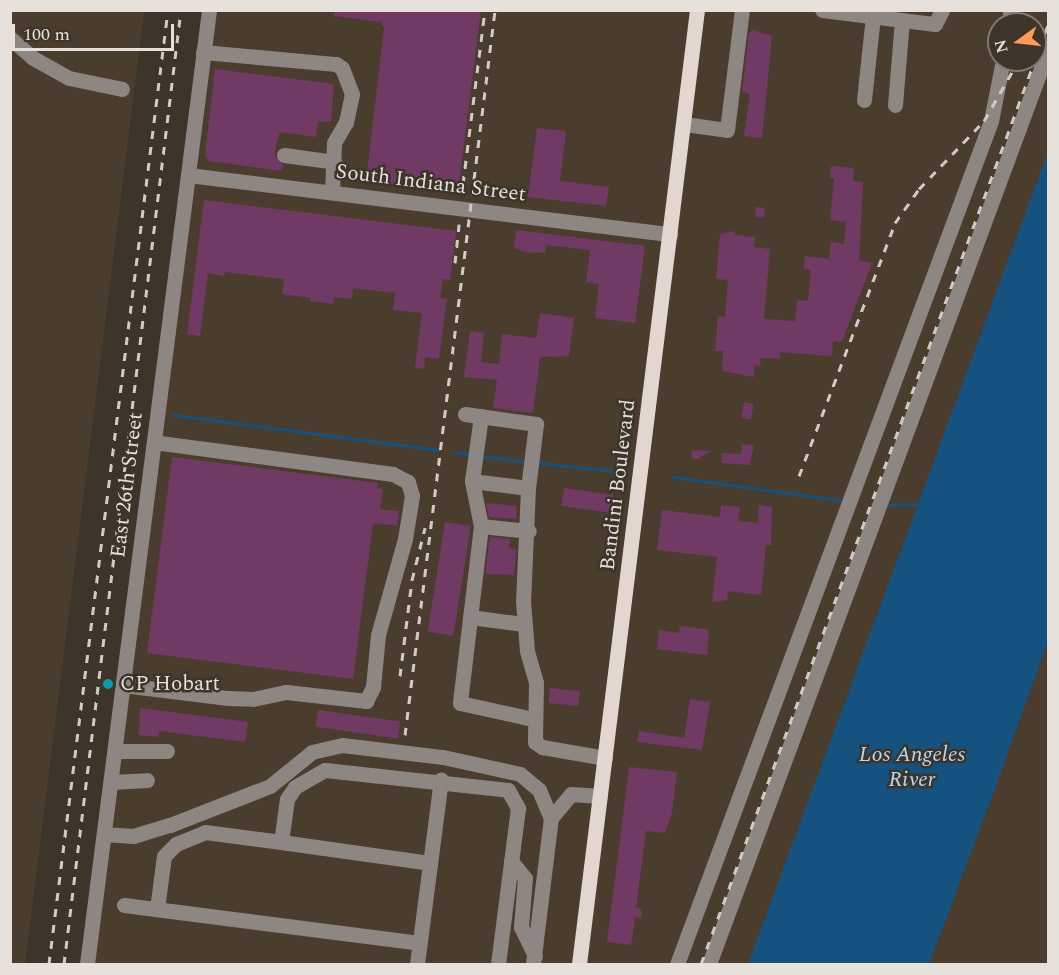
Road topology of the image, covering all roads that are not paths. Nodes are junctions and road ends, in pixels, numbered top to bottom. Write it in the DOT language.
graph roads {
  1 [pos="209,10"];
  2 [pos="698,10"];
  3 [pos="742,10"];
  4 [pos="822,10"];
  5 [pos="942,10"];
  6 [pos="873,16"];
  7 [pos="902,20"];
  8 [pos="10,38"];
  9 [pos="1048,50"];
  10 [pos="203,52"];
  11 [pos="1001,72"];
  12 [pos="122,89"];
  13 [pos="864,100"];
  14 [pos="895,105"];
  15 [pos="684,124"];
  16 [pos="284,155"];
  17 [pos="335,162"];
  18 [pos="188,175"];
  19 [pos="332,192"];
  20 [pos="670,234"];
  21 [pos="465,414"];
  22 [pos="481,416"];
  23 [pos="154,442"];
  24 [pos="472,481"];
  25 [pos="528,488"];
  26 [pos="481,526"];
  27 [pos="529,531"];
  28 [pos="470,617"];
  29 [pos="523,624"];
  30 [pos="123,685"];
  31 [pos="533,719"];
  32 [pos="167,751"];
  33 [pos="115,752"];
  34 [pos="605,758"];
  35 [pos="147,780"];
  36 [pos="441,780"];
  37 [pos="111,782"];
  38 [pos="600,796"];
  39 [pos="551,818"];
  40 [pos="104,834"];
  41 [pos="281,842"];
  42 [pos="511,861"];
  43 [pos="430,863"];
  44 [pos="124,905"];
  45 [pos="157,909"];
  46 [pos="420,943"];
  47 [pos="533,962"];
  48 [pos="87,964"];
  49 [pos="417,964"];
  50 [pos="498,964"];
  51 [pos="579,964"];
  52 [pos="677,964"];
  53 [pos="710,964"];
  1 -- 10 [label="street, East 26th Street"];
  2 -- 15 [label="main road, Bandini Boulevard"];
  3 -- 15 [label="street"];
  4 -- 6 [label="street"];
  5 -- 7 [label="street"];
  6 -- 7 [label="street"];
  6 -- 13 [label="street"];
  7 -- 14 [label="street"];
  8 -- 12 [label="street"];
  9 -- 53 [label="street"];
  10 -- 17 [label="street"];
  10 -- 18 [label="street, East 26th Street"];
  11 -- 52 [label="street"];
  15 -- 20 [label="main road, Bandini Boulevard"];
  16 -- 17 [label="street"];
  17 -- 19 [label="street"];
  18 -- 19 [label="street, South Indiana Street"];
  18 -- 23 [label="street, East 26th Street"];
  19 -- 20 [label="street, South Indiana Street"];
  20 -- 34 [label="main road, Bandini Boulevard"];
  21 -- 22 [label="street"];
  22 -- 24 [label="street"];
  22 -- 25 [label="street"];
  23 -- 30 [label="street, East 26th Street"];
  23 -- 30 [label="street"];
  24 -- 25 [label="street"];
  24 -- 26 [label="street"];
  25 -- 27 [label="street"];
  26 -- 27 [label="street"];
  26 -- 28 [label="street"];
  27 -- 29 [label="street"];
  28 -- 29 [label="street"];
  28 -- 31 [label="street"];
  29 -- 31 [label="street"];
  30 -- 33 [label="street, East 26th Street"];
  31 -- 34 [label="street"];
  32 -- 33 [label="street"];
  33 -- 37 [label="street, East 26th Street"];
  34 -- 38 [label="main road, Bandini Boulevard"];
  35 -- 37 [label="street"];
  36 -- 41 [label="street"];
  36 -- 42 [label="street"];
  36 -- 43 [label="street"];
  37 -- 40 [label="street, East 26th Street"];
  38 -- 39 [label="street"];
  38 -- 51 [label="main road, Bandini Boulevard"];
  39 -- 40 [label="street"];
  39 -- 47 [label="street"];
  40 -- 48 [label="street, East 26th Street"];
  41 -- 43 [label="street"];
  41 -- 45 [label="street"];
  42 -- 47 [label="street"];
  42 -- 50 [label="street"];
  43 -- 46 [label="street"];
  44 -- 45 [label="street"];
  45 -- 46 [label="street"];
  46 -- 49 [label="street"];
}
